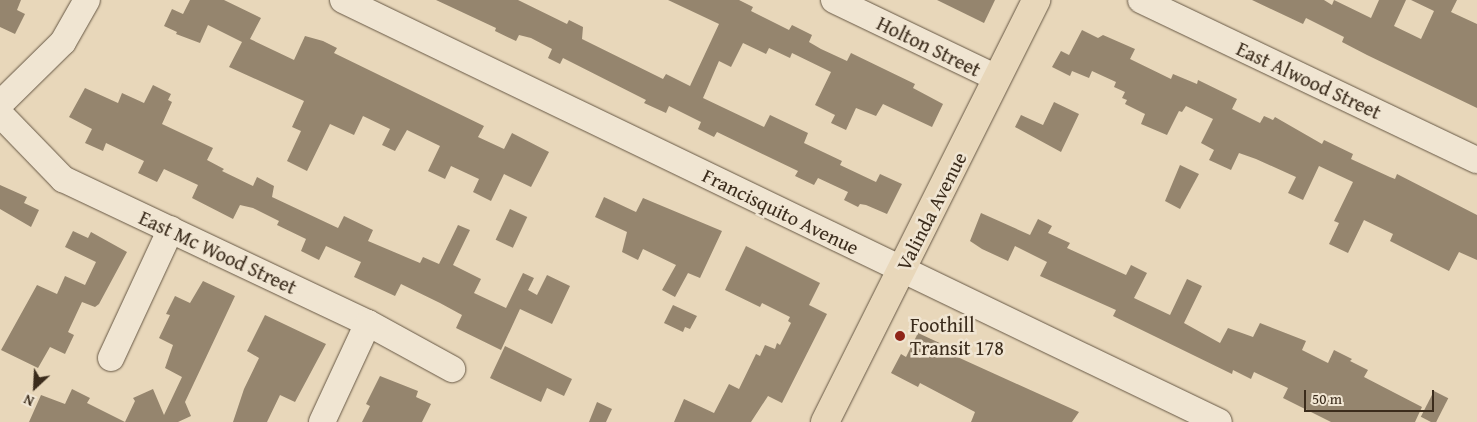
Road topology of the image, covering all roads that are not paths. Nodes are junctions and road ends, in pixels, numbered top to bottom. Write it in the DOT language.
graph roads {
  1 [pos="87,0"];
  2 [pos="344,0"];
  3 [pos="834,0"];
  4 [pos="1036,0"];
  5 [pos="1141,0"];
  6 [pos="997,78"];
  7 [pos="0,104"];
  8 [pos="0,114"];
  9 [pos="1477,160"];
  10 [pos="171,229"];
  11 [pos="902,270"];
  12 [pos="368,323"];
  13 [pos="111,358"];
  14 [pos="452,369"];
  15 [pos="322,422"];
  16 [pos="825,422"];
  17 [pos="1219,422"];
  1 -- 7 [label="street"];
  2 -- 11 [label="street, Francisquito Avenue"];
  3 -- 6 [label="street, Holton Street"];
  4 -- 6 [label="main road, Valinda Avenue"];
  5 -- 9 [label="street, East Alwood Street"];
  6 -- 11 [label="main road, Valinda Avenue"];
  8 -- 10 [label="street, East Mc Wood Street"];
  10 -- 12 [label="street, East Mc Wood Street"];
  10 -- 13 [label="street"];
  11 -- 16 [label="main road, Valinda Avenue"];
  11 -- 17 [label="street, Francisquito Avenue"];
  12 -- 14 [label="street, East Mc Wood Street"];
  12 -- 15 [label="street"];
}
